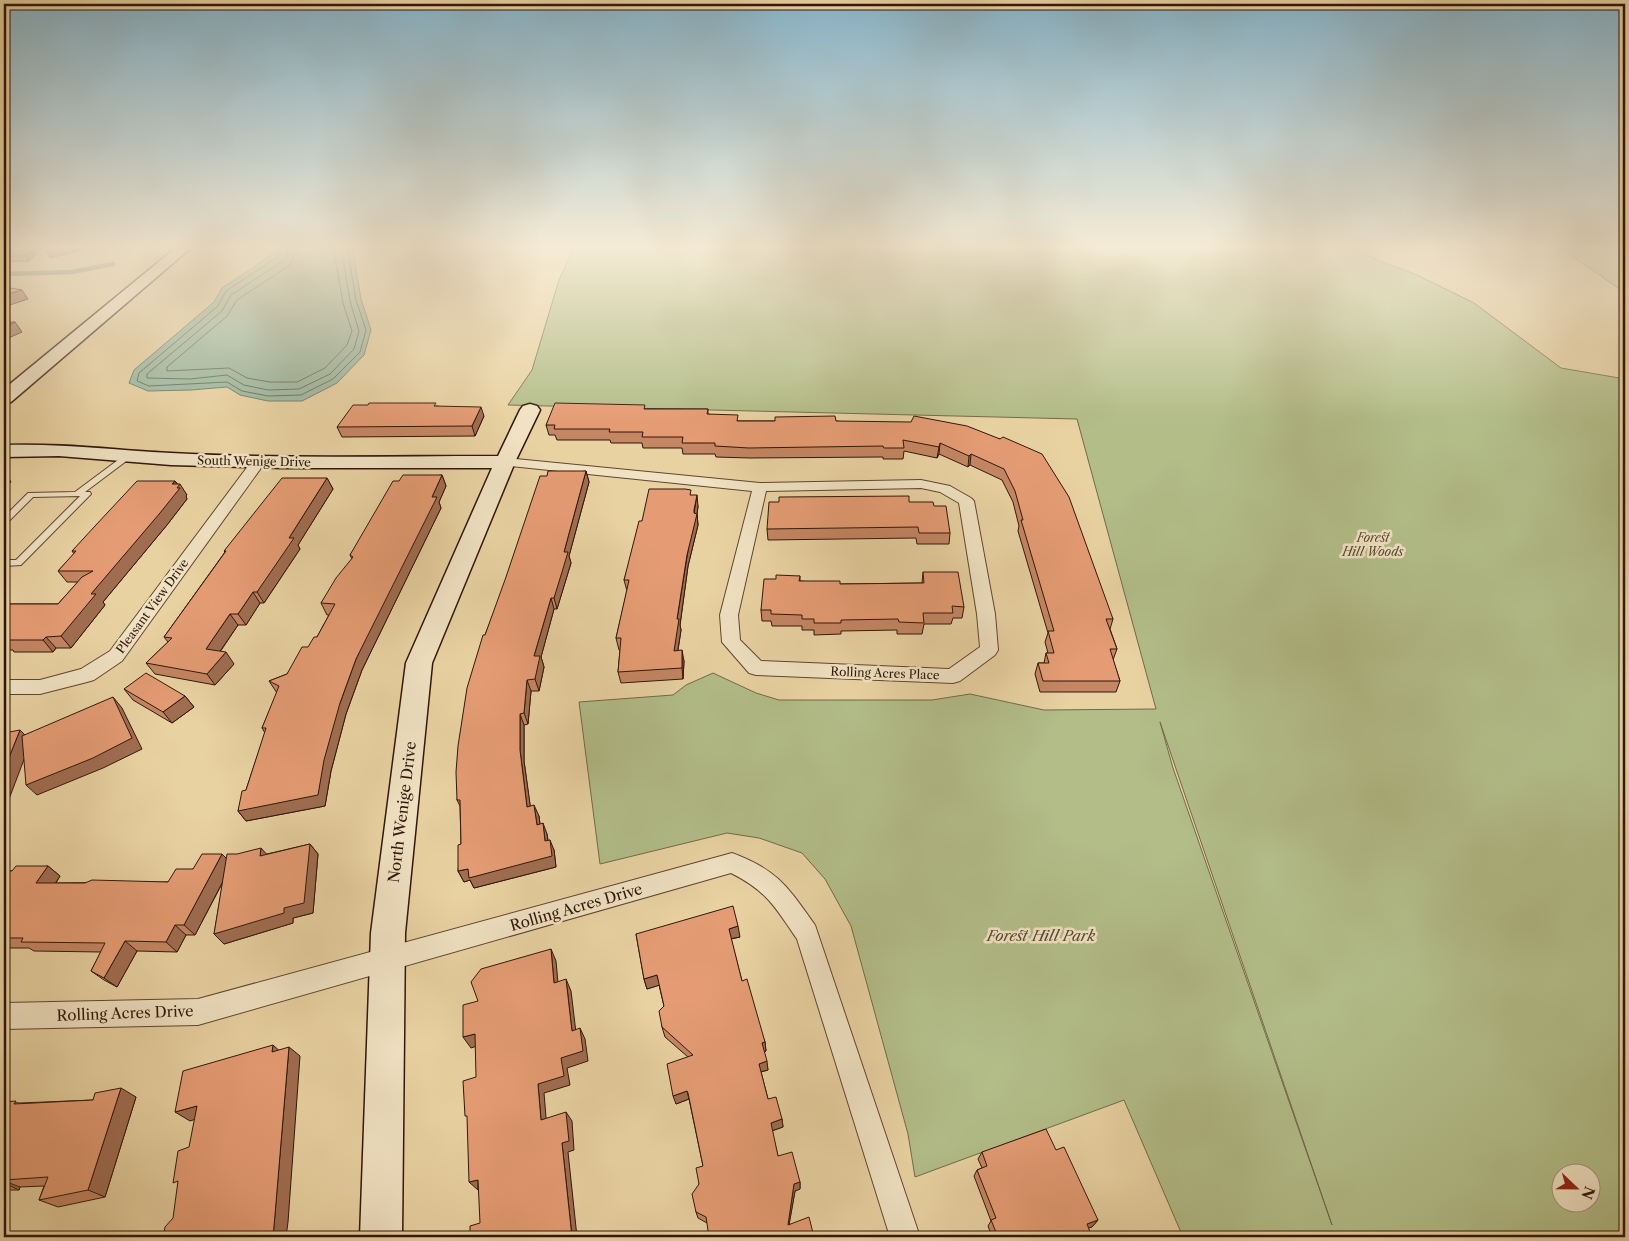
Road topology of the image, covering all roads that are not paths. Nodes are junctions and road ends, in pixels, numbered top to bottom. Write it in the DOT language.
graph roads {
  1 [pos="117,304"];
  2 [pos="4,398"];
  3 [pos="530,410"];
  4 [pos="4,451"];
  5 [pos="129,456"];
  6 [pos="259,461"];
  7 [pos="505,462"];
  8 [pos="760,487"];
  9 [pos="77,494"];
  10 [pos="4,521"];
  11 [pos="4,563"];
  12 [pos="4,687"];
  13 [pos="388,960"];
  14 [pos="4,1016"];
  15 [pos="381,1237"];
  16 [pos="905,1237"];
  1 -- 2 [label="street"];
  3 -- 7 [label="street, North Wenige Drive"];
  4 -- 5 [label="street, South Wenige Drive"];
  5 -- 6 [label="street, South Wenige Drive"];
  5 -- 9 [label="lane"];
  6 -- 7 [label="street, South Wenige Drive"];
  6 -- 12 [label="street, Pleasant View Drive"];
  7 -- 8 [label="street, Rolling Acres Place"];
  7 -- 13 [label="street, North Wenige Drive"];
  8 -- 8 [label="street, Rolling Acres Place"];
  9 -- 10 [label="lane"];
  9 -- 11 [label="lane"];
  13 -- 14 [label="street, Rolling Acres Drive"];
  13 -- 15 [label="street, North Wenige Drive"];
  13 -- 16 [label="street, Rolling Acres Drive"];
}
